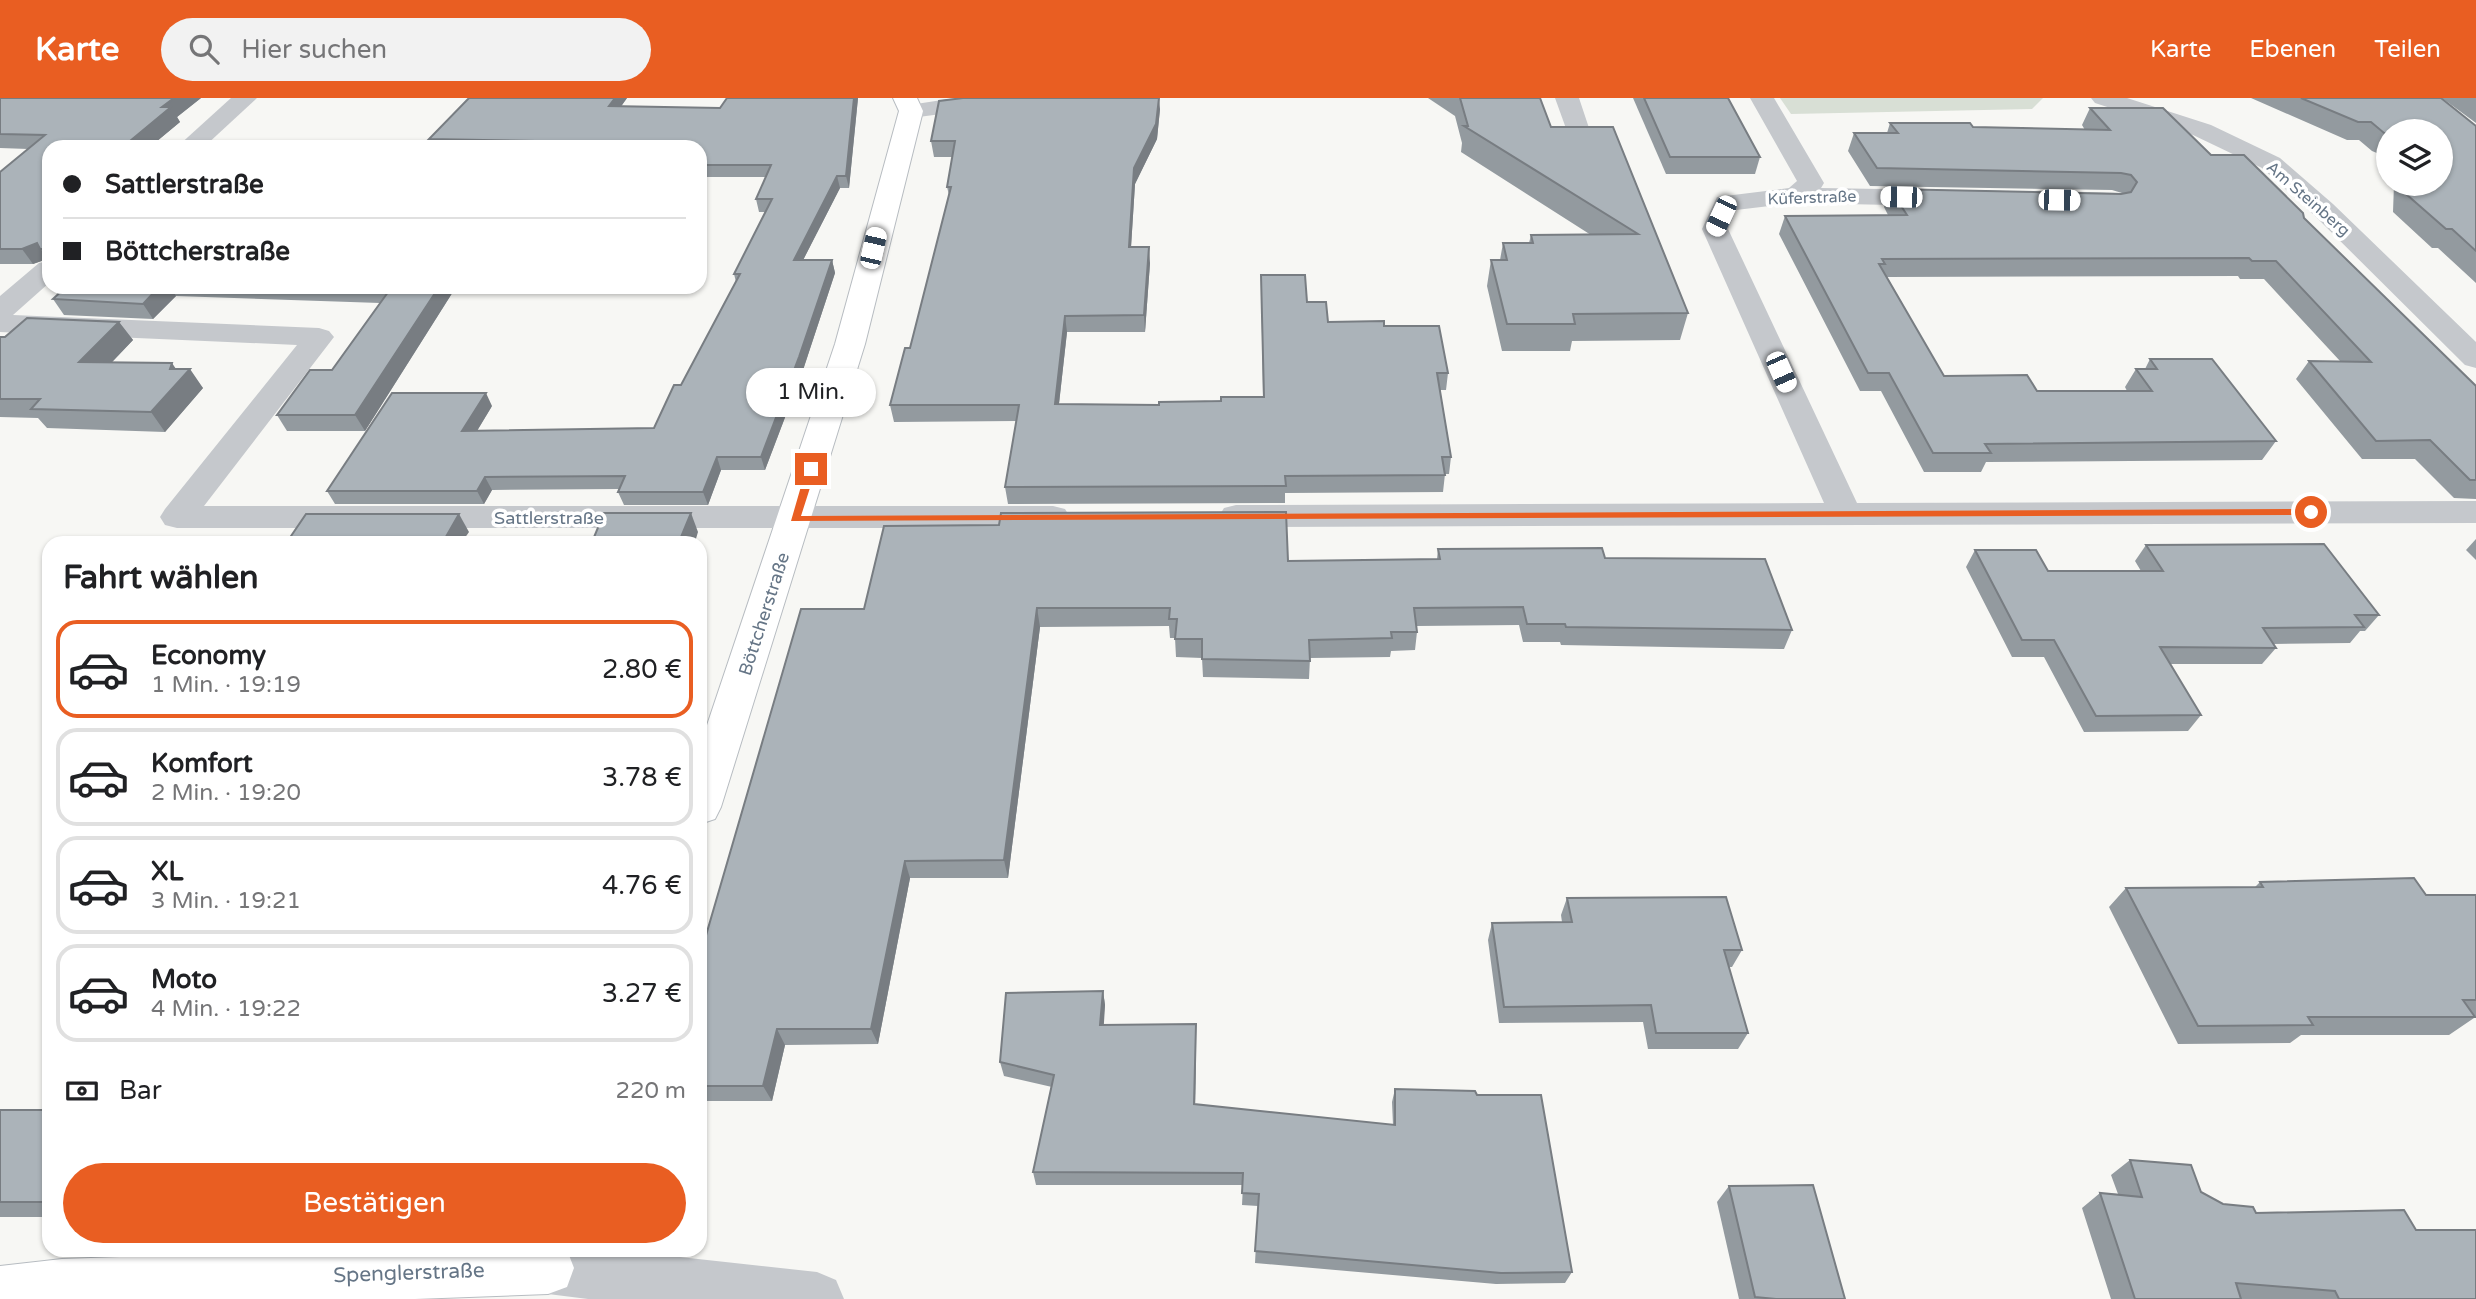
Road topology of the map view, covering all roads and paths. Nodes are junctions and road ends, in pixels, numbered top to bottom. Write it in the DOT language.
graph roads {
  1 [pos="245,98"];
  2 [pos="1009,98"];
  3 [pos="1567,98"];
  4 [pos="1762,98"];
  5 [pos="2103,98"];
  6 [pos="908,105"];
  7 [pos="197,140"];
  8 [pos="1581,140"];
  9 [pos="1796,195"];
  10 [pos="1961,198"];
  11 [pos="42,275"];
  12 [pos="0,311"];
  13 [pos="0,323"];
  14 [pos="2476,359"];
  15 [pos="2476,512"];
  16 [pos="1845,513"];
  17 [pos="1207,516"];
  18 [pos="1083,517"];
  19 [pos="795,519"];
  20 [pos="707,786"];
  21 [pos="546,1272"];
  22 [pos="0,1293"];
  23 [pos="817,1299"];
  1 -- 7 [label="street"];
  2 -- 6 [label="street"];
  3 -- 8 [label="street"];
  4 -- 9 [label="street"];
  5 -- 14 [label="street, Am Steinberg"];
  6 -- 19 [label="main road, Böttcherstraße"];
  9 -- 10 [label="street, Küferstraße"];
  9 -- 16 [label="street, Küferstraße"];
  11 -- 12 [label="street"];
  13 -- 19 [label="street, Sattlerstraße"];
  15 -- 16 [label="street"];
  16 -- 17 [label="street"];
  18 -- 19 [label="street, Sattlerstraße"];
  19 -- 20 [label="main road, Böttcherstraße"];
  21 -- 22 [label="main road, Spenglerstraße"];
  21 -- 23 [label="street, Spenglerstraße"];
}
